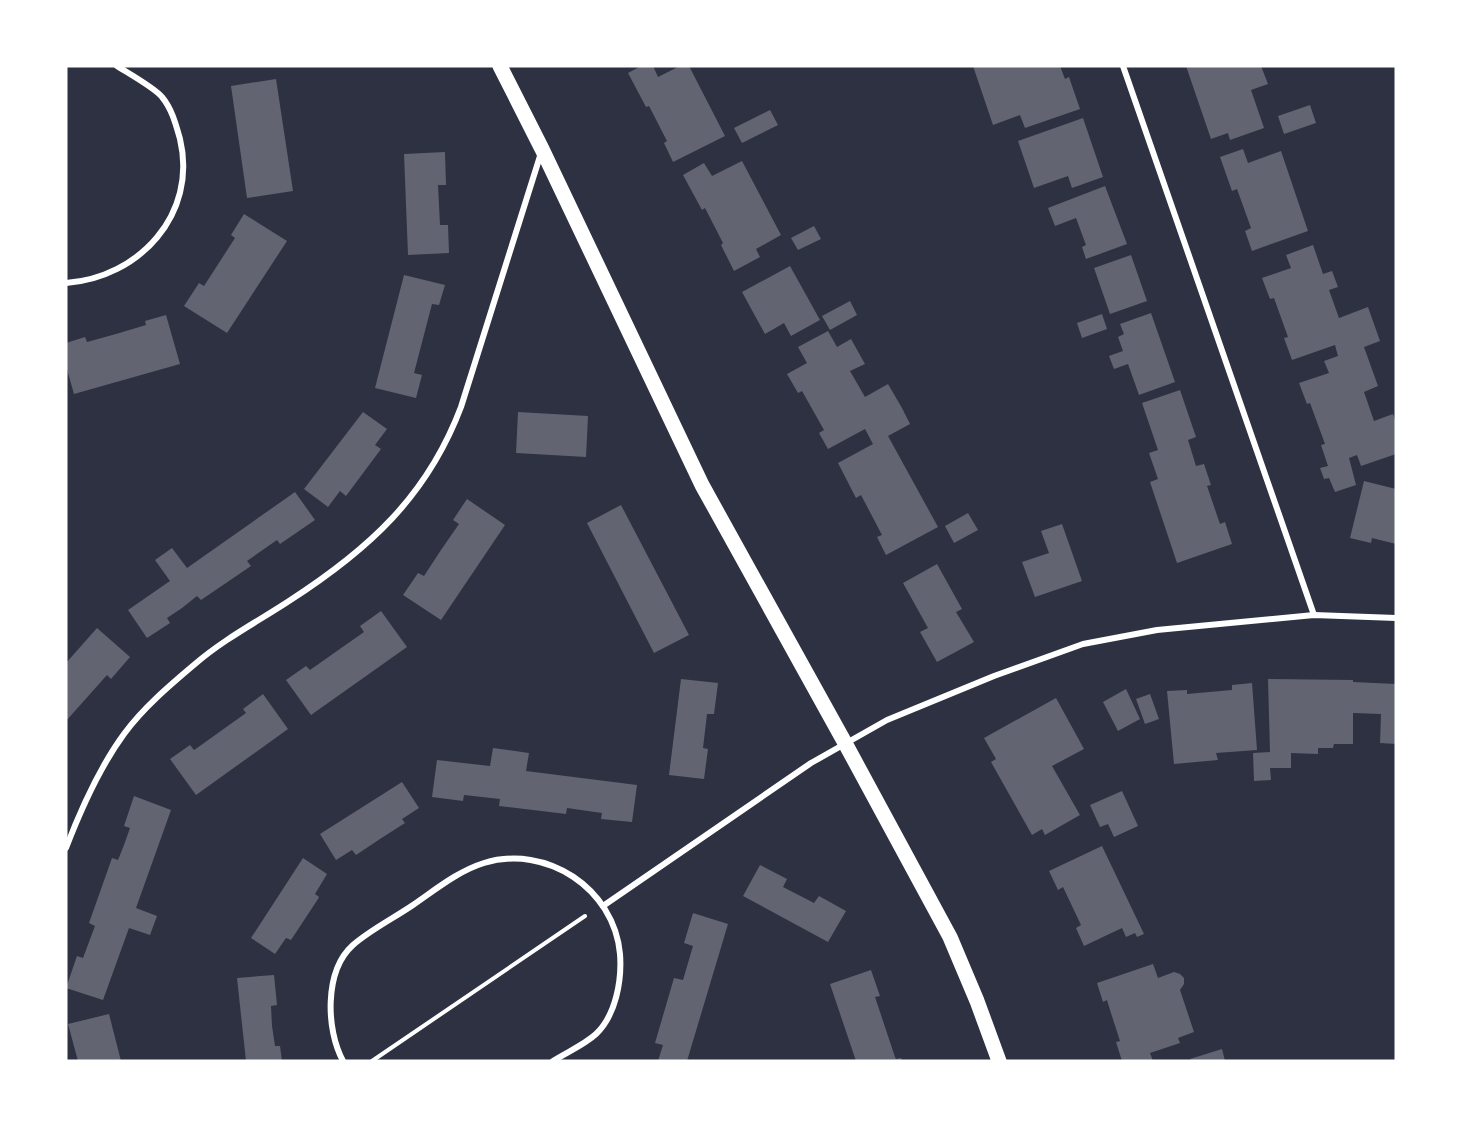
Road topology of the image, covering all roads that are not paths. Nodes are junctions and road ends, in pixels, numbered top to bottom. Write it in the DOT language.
graph roads {
  1 [pos="117,66"];
  2 [pos="500,66"];
  3 [pos="1123,66"];
  4 [pos="542,149"];
  5 [pos="66,282"];
  6 [pos="1314,615"];
  7 [pos="1396,618"];
  8 [pos="845,743"];
  9 [pos="66,848"];
  10 [pos="603,906"];
  11 [pos="343,1061"];
  12 [pos="553,1061"];
  13 [pos="999,1061"];
  1 -- 5 [label="street"];
  2 -- 4 [label="main road"];
  3 -- 6 [label="street"];
  4 -- 8 [label="main road"];
  4 -- 9 [label="street"];
  6 -- 7 [label="street"];
  6 -- 8 [label="street"];
  8 -- 10 [label="street"];
  8 -- 13 [label="main road"];
  10 -- 11 [label="street"];
  10 -- 12 [label="street"];
}
